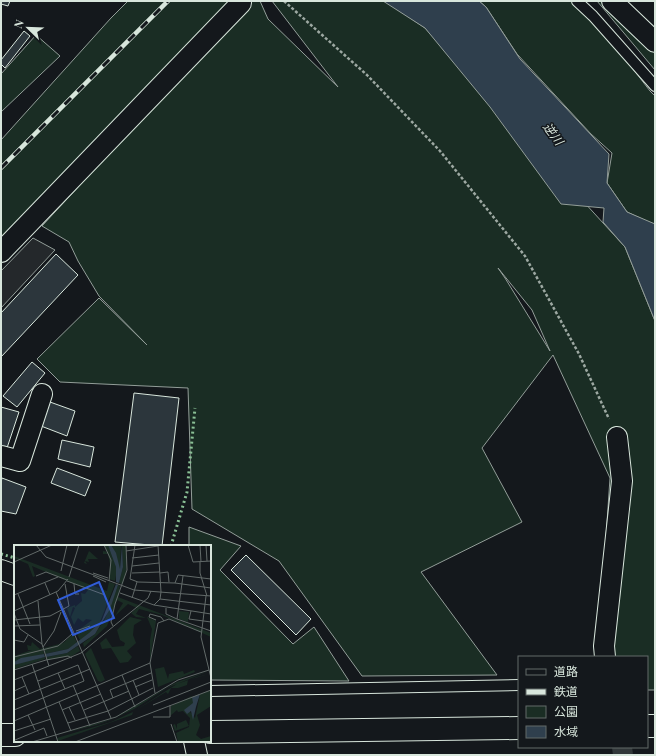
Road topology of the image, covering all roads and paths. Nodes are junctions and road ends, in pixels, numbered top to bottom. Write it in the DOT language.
graph roads {
  1 [pos="284,1"];
  2 [pos="577,1"];
  3 [pos="612,1"];
  4 [pos="241,3"];
  5 [pos="655,42"];
  6 [pos="655,86"];
  7 [pos="1,252"];
  8 [pos="42,394"];
  9 [pos="617,437"];
  10 [pos="1,456"];
  11 [pos="1,570"];
  12 [pos="14,575"];
  13 [pos="606,656"];
  14 [pos="518,685"];
  15 [pos="211,691"];
  16 [pos="518,728"];
  17 [pos="211,732"];
  18 [pos="1,735"];
  19 [pos="14,735"];
  20 [pos="194,742"];
  21 [pos="197,755"];
  1 -- 9 [label="path"];
  2 -- 6 [label="lane"];
  3 -- 5 [label="street"];
  4 -- 7 [label="street"];
  8 -- 10 [label="street"];
  9 -- 13 [label="street"];
  11 -- 12 [label="street"];
  14 -- 15 [label="lane"];
  16 -- 17 [label="street"];
  18 -- 19 [label="street"];
  20 -- 21 [label="street"];
}
